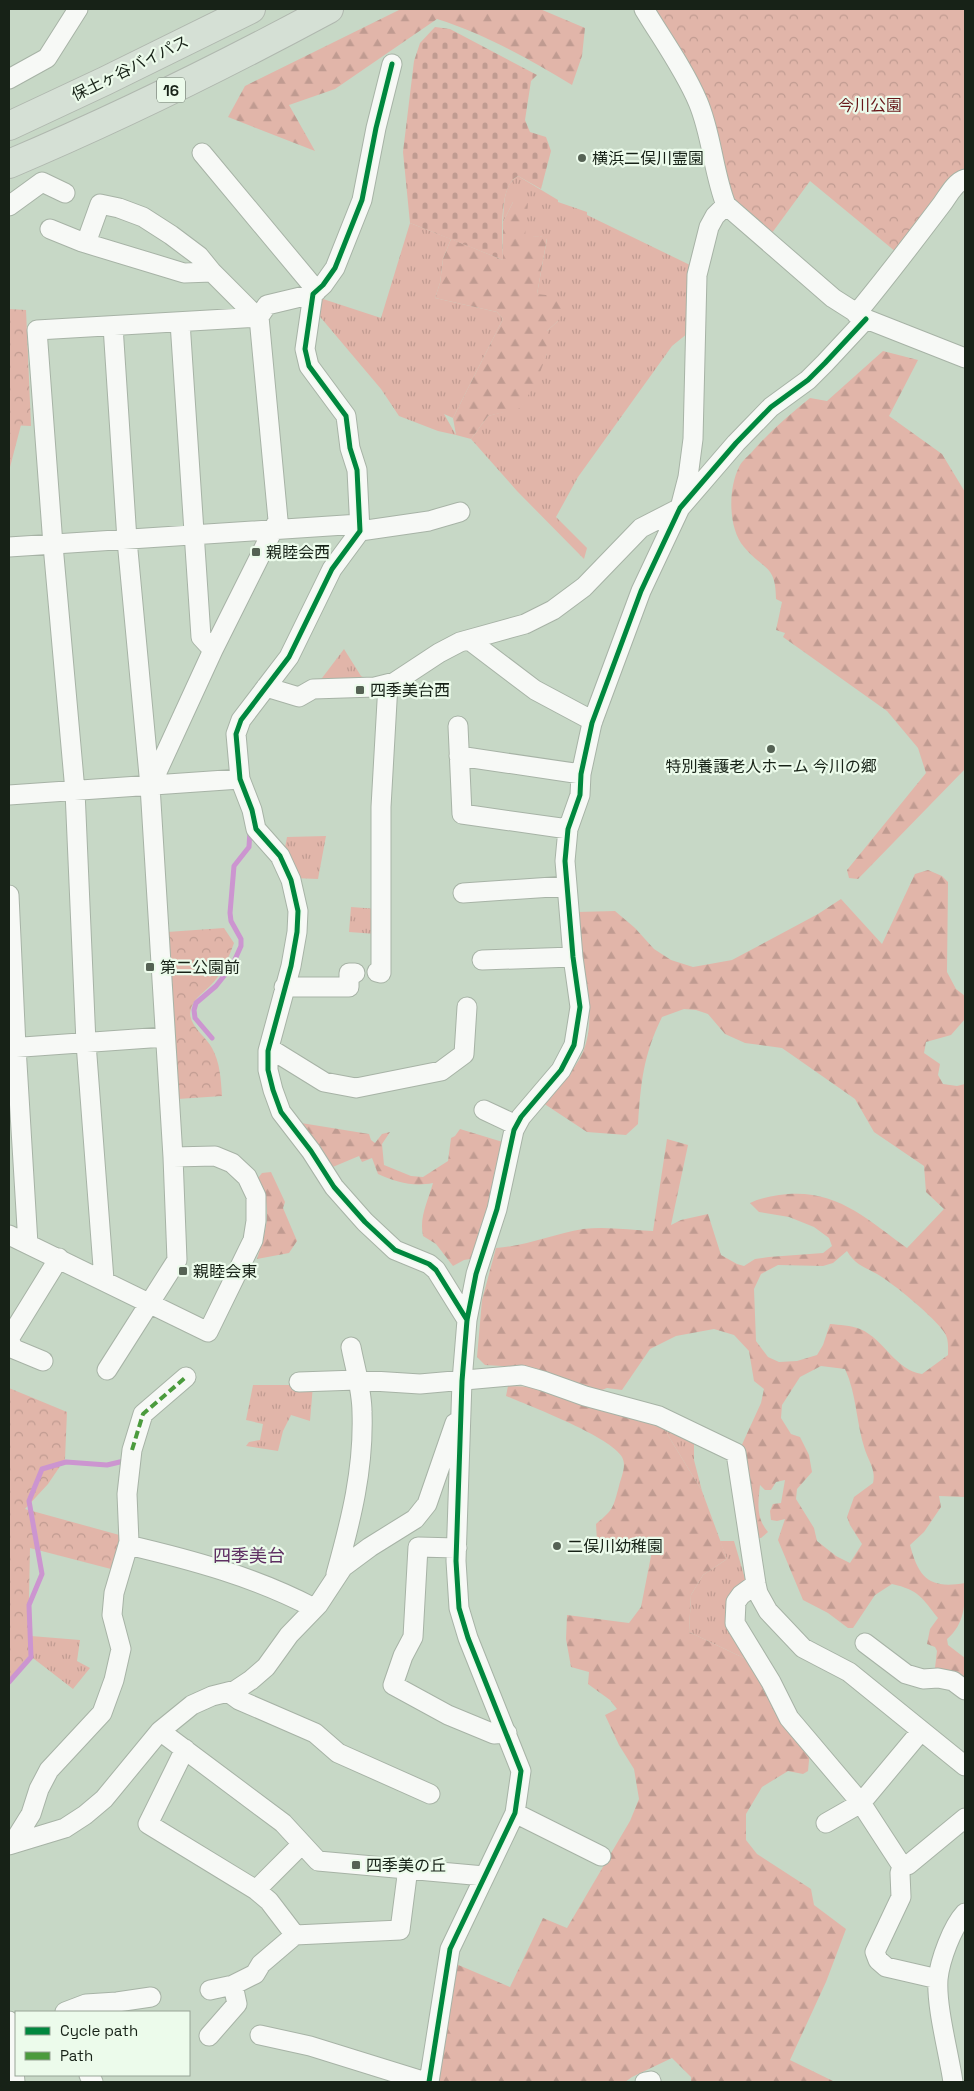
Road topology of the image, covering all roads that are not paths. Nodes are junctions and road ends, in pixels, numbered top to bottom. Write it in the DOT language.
graph roads {
  1 [pos="78,9"];
  2 [pos="251,9"];
  3 [pos="329,9"];
  4 [pos="644,9"];
  5 [pos="392,64"];
  6 [pos="9,79"];
  7 [pos="9,126"];
  8 [pos="202,153"];
  9 [pos="9,164"];
  10 [pos="965,179"];
  11 [pos="64,193"];
  12 [pos="9,206"];
  13 [pos="726,206"];
  14 [pos="50,229"];
  15 [pos="86,243"];
  16 [pos="212,272"];
  17 [pos="315,293"];
  18 [pos="861,316"];
  19 [pos="259,318"];
  20 [pos="180,322"];
  21 [pos="113,326"];
  22 [pos="965,358"];
  23 [pos="680,508"];
  24 [pos="460,512"];
  25 [pos="360,528"];
  26 [pos="274,531"];
  27 [pos="194,535"];
  28 [pos="127,540"];
  29 [pos="53,545"];
  30 [pos="9,547"];
  31 [pos="469,640"];
  32 [pos="213,650"];
  33 [pos="388,684"];
  34 [pos="266,687"];
  35 [pos="593,721"];
  36 [pos="458,726"];
  37 [pos="460,756"];
  38 [pos="581,774"];
  39 [pos="240,780"];
  40 [pos="150,786"];
  41 [pos="75,791"];
  42 [pos="9,795"];
  43 [pos="568,830"];
  44 [pos="567,886"];
  45 [pos="464,893"];
  46 [pos="9,895"];
  47 [pos="573,957"];
  48 [pos="482,960"];
  49 [pos="377,972"];
  50 [pos="355,973"];
  51 [pos="284,987"];
  52 [pos="467,1007"];
  53 [pos="164,1037"];
  54 [pos="86,1043"];
  55 [pos="12,1048"];
  56 [pos="269,1048"];
  57 [pos="484,1110"];
  58 [pos="516,1125"];
  59 [pos="173,1157"];
  60 [pos="9,1235"];
  61 [pos="28,1244"];
  62 [pos="59,1258"];
  63 [pos="104,1280"];
  64 [pos="150,1304"];
  65 [pos="466,1320"];
  66 [pos="9,1339"];
  67 [pos="351,1347"];
  68 [pos="43,1361"];
  69 [pos="107,1370"];
  70 [pos="186,1377"];
  71 [pos="357,1380"];
  72 [pos="462,1381"];
  73 [pos="299,1382"];
  74 [pos="462,1400"];
  75 [pos="128,1545"];
  76 [pos="457,1548"];
  77 [pos="334,1578"];
  78 [pos="756,1584"];
  79 [pos="314,1608"];
  80 [pos="865,1642"];
  81 [pos="965,1690"];
  82 [pos="228,1692"];
  83 [pos="160,1731"];
  84 [pos="921,1731"];
  85 [pos="507,1733"];
  86 [pos="185,1748"];
  87 [pos="965,1766"];
  88 [pos="430,1794"];
  89 [pos="862,1803"];
  90 [pos="515,1812"];
  91 [pos="965,1818"];
  92 [pos="826,1823"];
  93 [pos="11,1844"];
  94 [pos="302,1844"];
  95 [pos="601,1856"];
  96 [pos="902,1866"];
  97 [pos="408,1868"];
  98 [pos="484,1876"];
  99 [pos="256,1890"];
  100 [pos="965,1913"];
  101 [pos="295,1935"];
  102 [pos="938,1979"];
  103 [pos="233,1985"];
  104 [pos="210,1990"];
  105 [pos="151,1997"];
  106 [pos="68,2011"];
  107 [pos="12,2024"];
  108 [pos="260,2035"];
  109 [pos="209,2036"];
  110 [pos="15,2082"];
  111 [pos="428,2082"];
  112 [pos="954,2082"];
  1 -- 6 [label="street"];
  2 -- 7 [label="highway, 保土ヶ谷バイパス / 16"];
  3 -- 9 [label="highway, 16"];
  4 -- 13 [label="street"];
  5 -- 17 [label="street"];
  8 -- 17 [label="street"];
  10 -- 18 [label="street"];
  11 -- 12 [label="street"];
  13 -- 18 [label="street"];
  13 -- 23 [label="street"];
  14 -- 15 [label="street"];
  15 -- 16 [label="street"];
  15 -- 16 [label="street"];
  16 -- 19 [label="street"];
  17 -- 19 [label="street"];
  17 -- 25 [label="street"];
  18 -- 22 [label="street"];
  18 -- 23 [label="street"];
  19 -- 20 [label="street"];
  19 -- 26 [label="street"];
  20 -- 21 [label="street"];
  20 -- 27 [label="street"];
  21 -- 28 [label="street"];
  21 -- 29 [label="street"];
  23 -- 31 [label="street"];
  23 -- 35 [label="street"];
  24 -- 25 [label="street"];
  25 -- 26 [label="street"];
  25 -- 34 [label="street"];
  26 -- 27 [label="street"];
  26 -- 32 [label="street"];
  27 -- 28 [label="street"];
  27 -- 32 [label="street"];
  28 -- 29 [label="street"];
  28 -- 40 [label="street"];
  29 -- 30 [label="street"];
  29 -- 41 [label="street"];
  31 -- 33 [label="street"];
  31 -- 35 [label="street"];
  32 -- 40 [label="street"];
  33 -- 34 [label="street"];
  33 -- 49 [label="street"];
  34 -- 39 [label="street"];
  35 -- 38 [label="street"];
  36 -- 37 [label="street"];
  37 -- 38 [label="street"];
  37 -- 43 [label="street"];
  38 -- 43 [label="street"];
  39 -- 40 [label="street"];
  39 -- 51 [label="street"];
  40 -- 41 [label="street"];
  40 -- 53 [label="street"];
  41 -- 42 [label="street"];
  41 -- 54 [label="street"];
  43 -- 44 [label="street"];
  44 -- 45 [label="street"];
  44 -- 47 [label="street"];
  46 -- 55 [label="street"];
  47 -- 48 [label="street"];
  47 -- 58 [label="street"];
  50 -- 51 [label="street"];
  51 -- 56 [label="street"];
  52 -- 56 [label="street"];
  53 -- 54 [label="street"];
  53 -- 59 [label="street"];
  54 -- 55 [label="street"];
  54 -- 63 [label="street"];
  55 -- 61 [label="street"];
  56 -- 65 [label="street"];
  57 -- 58 [label="street"];
  58 -- 65 [label="street"];
  59 -- 64 [label="street"];
  59 -- 64 [label="street"];
  60 -- 61 [label="street"];
  61 -- 62 [label="street"];
  62 -- 63 [label="street"];
  62 -- 66 [label="street"];
  63 -- 64 [label="street"];
  64 -- 69 [label="street"];
  65 -- 72 [label="street"];
  66 -- 68 [label="street"];
  67 -- 71 [label="street"];
  70 -- 75 [label="street"];
  71 -- 72 [label="street"];
  71 -- 73 [label="street"];
  71 -- 77 [label="street"];
  72 -- 74 [label="street"];
  72 -- 78 [label="street"];
  74 -- 76 [label="street"];
  74 -- 77 [label="street"];
  75 -- 79 [label="street"];
  75 -- 93 [label="street"];
  76 -- 85 [label="street"];
  76 -- 85 [label="street"];
  77 -- 79 [label="street"];
  78 -- 84 [label="street"];
  78 -- 89 [label="street"];
  79 -- 82 [label="street"];
  80 -- 81 [label="street"];
  82 -- 83 [label="street"];
  82 -- 88 [label="street"];
  83 -- 86 [label="street"];
  83 -- 93 [label="street"];
  84 -- 87 [label="street"];
  84 -- 89 [label="street"];
  85 -- 90 [label="street"];
  86 -- 94 [label="street"];
  86 -- 99 [label="street"];
  89 -- 92 [label="street"];
  89 -- 96 [label="street"];
  90 -- 95 [label="street"];
  90 -- 98 [label="street"];
  91 -- 96 [label="street"];
  94 -- 97 [label="street"];
  94 -- 99 [label="street"];
  96 -- 102 [label="street"];
  97 -- 98 [label="street"];
  97 -- 101 [label="street"];
  98 -- 111 [label="street"];
  99 -- 101 [label="street"];
  100 -- 102 [label="street"];
  101 -- 103 [label="street"];
  102 -- 112 [label="street"];
  103 -- 104 [label="street"];
  103 -- 109 [label="street"];
  105 -- 106 [label="street"];
  107 -- 110 [label="street"];
  108 -- 111 [label="street"];
}
